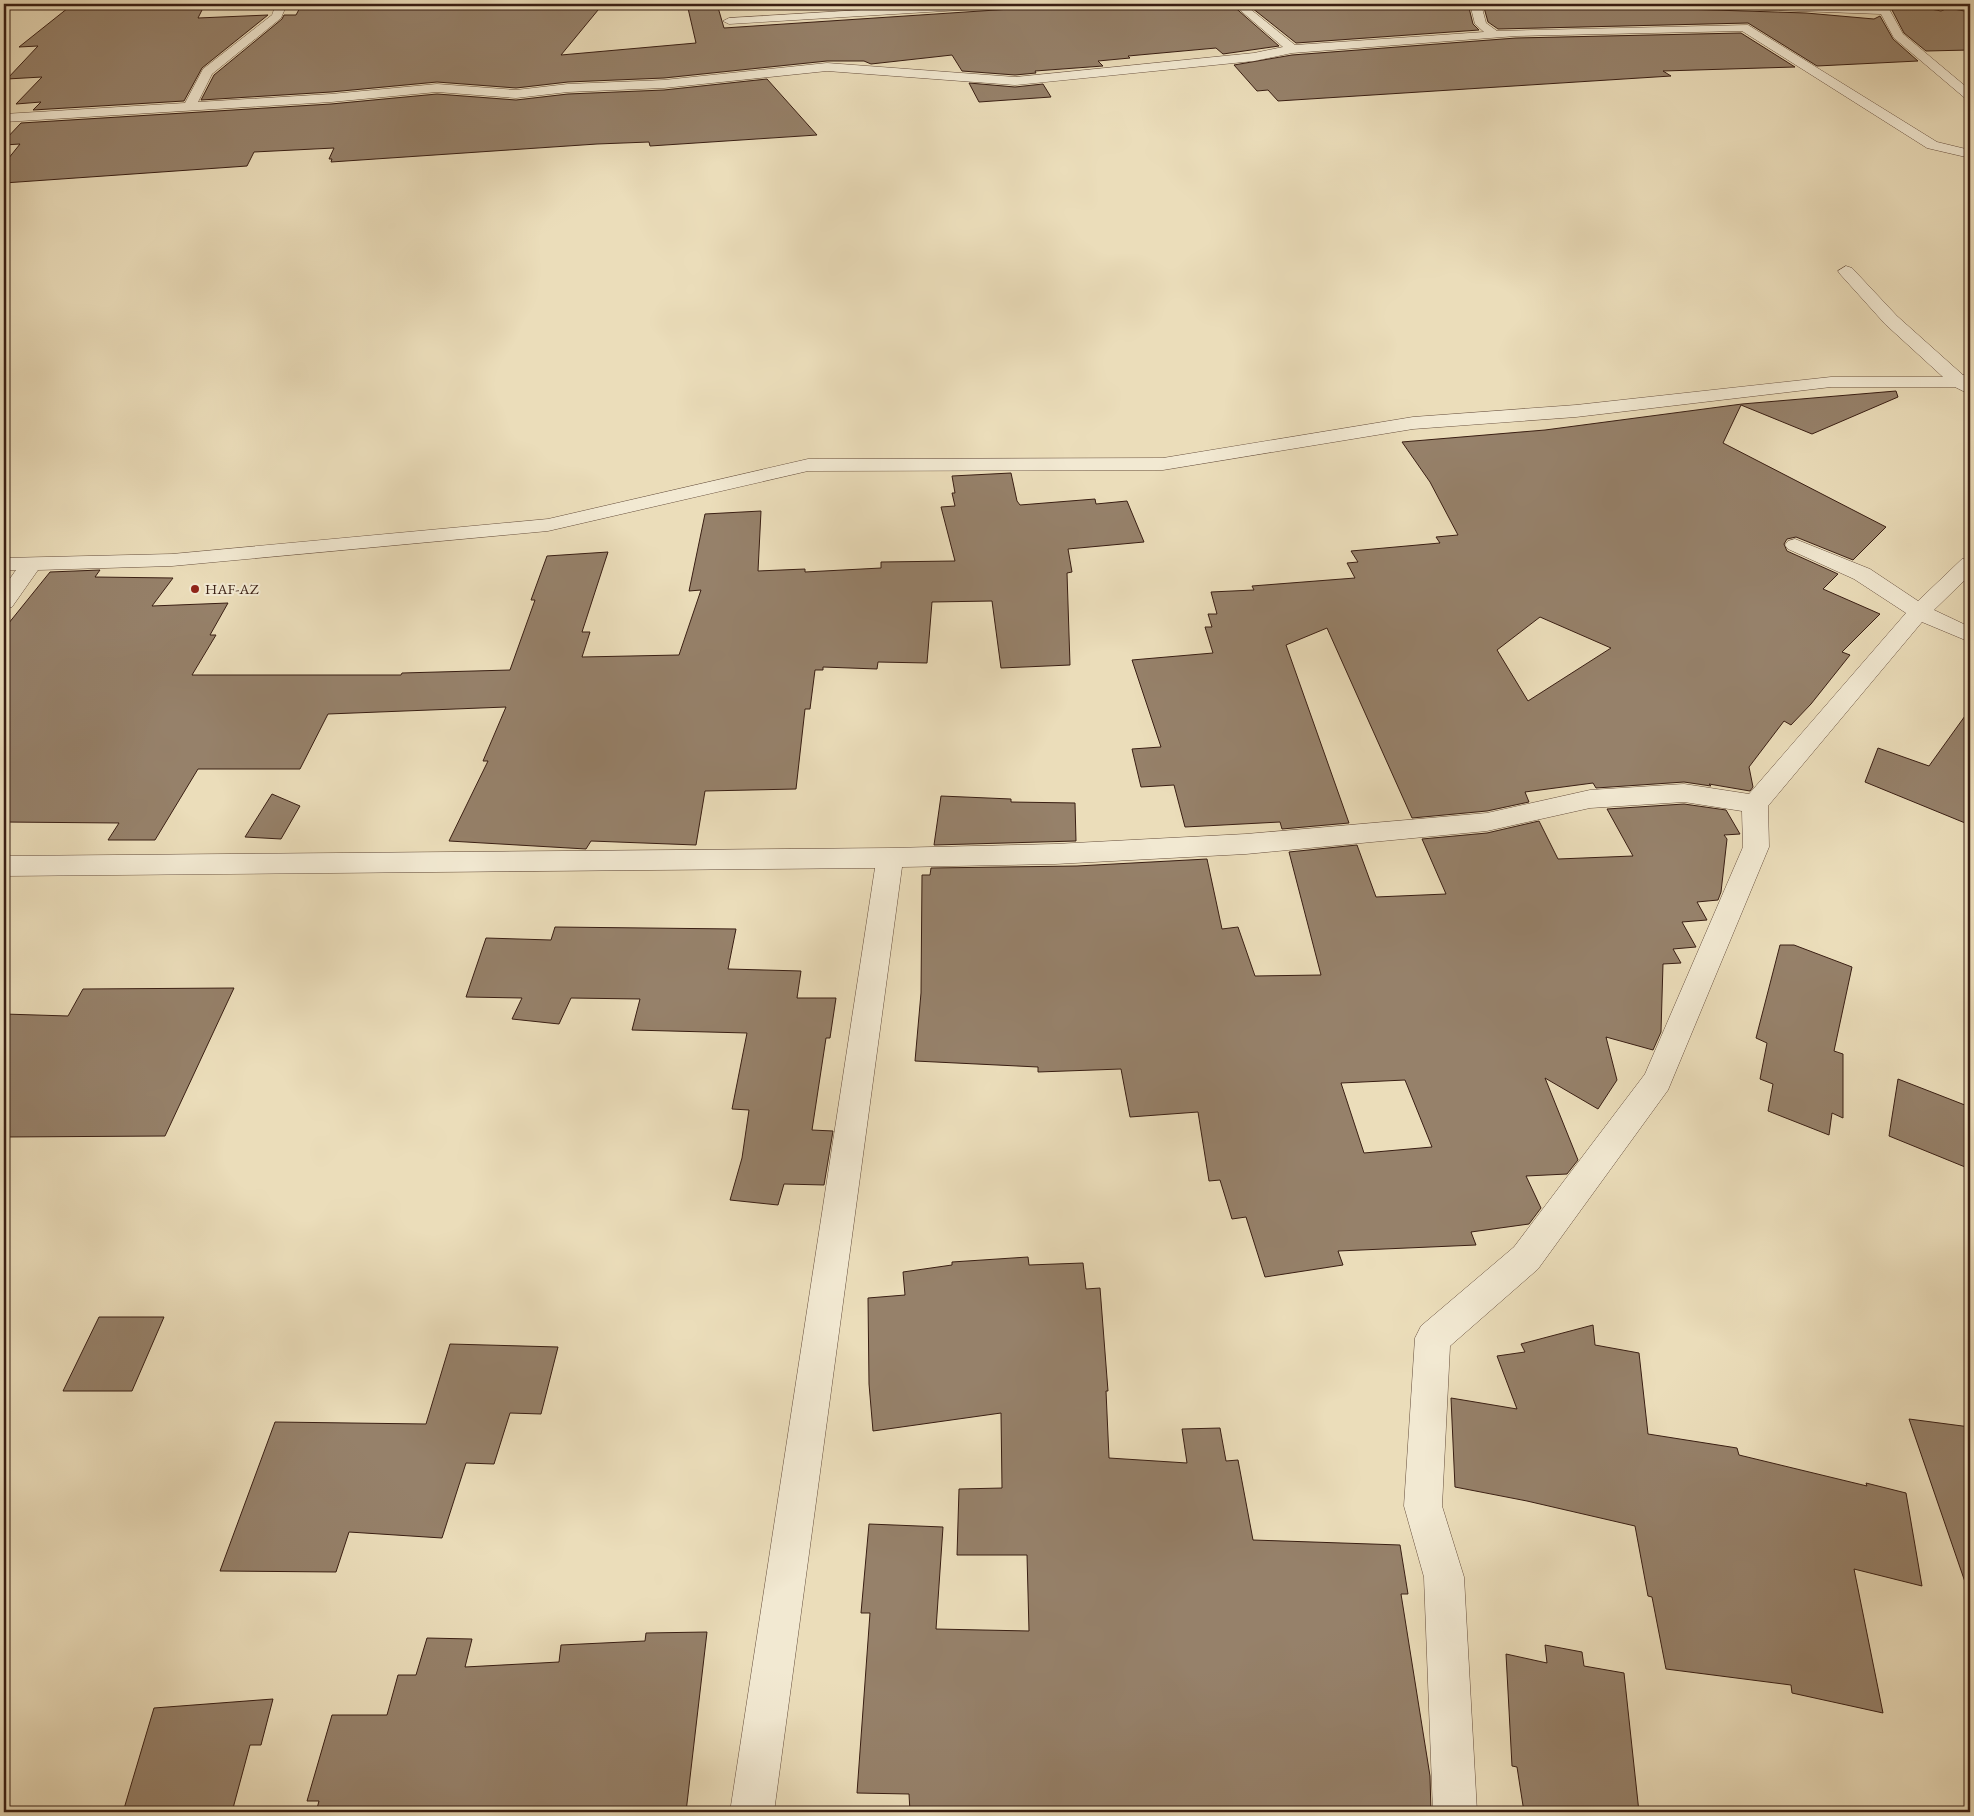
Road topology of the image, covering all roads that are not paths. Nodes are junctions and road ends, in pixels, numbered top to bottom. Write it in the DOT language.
graph roads {
  1 [pos="282,4"];
  2 [pos="1011,4"];
  3 [pos="1238,4"];
  4 [pos="1476,4"];
  5 [pos="1683,4"];
  6 [pos="1852,4"];
  7 [pos="1885,12"];
  8 [pos="729,21"];
  9 [pos="1494,34"];
  10 [pos="1292,49"];
  11 [pos="1970,96"];
  12 [pos="190,106"];
  13 [pos="4,118"];
  14 [pos="1970,154"];
  15 [pos="1846,271"];
  16 [pos="1966,384"];
  17 [pos="1795,545"];
  18 [pos="4,564"];
  19 [pos="1970,564"];
  20 [pos="32,565"];
  21 [pos="4,602"];
  22 [pos="1919,612"];
  23 [pos="1970,635"];
  24 [pos="1755,804"];
  25 [pos="890,858"];
  26 [pos="4,866"];
  27 [pos="752,1812"];
  28 [pos="1455,1812"];
  1 -- 12 [label="street"];
  2 -- 8 [label="street"];
  3 -- 10 [label="street"];
  4 -- 9 [label="street"];
  5 -- 7 [label="street"];
  6 -- 7 [label="street"];
  7 -- 11 [label="street"];
  9 -- 10 [label="street"];
  9 -- 14 [label="street"];
  10 -- 12 [label="street"];
  12 -- 13 [label="street"];
  15 -- 16 [label="street"];
  16 -- 20 [label="street"];
  17 -- 22 [label="street"];
  18 -- 20 [label="street"];
  19 -- 22 [label="street"];
  20 -- 21 [label="street"];
  22 -- 23 [label="street"];
  22 -- 24 [label="street"];
  24 -- 25 [label="street"];
  24 -- 28 [label="street"];
  25 -- 26 [label="street"];
  25 -- 27 [label="street"];
}
